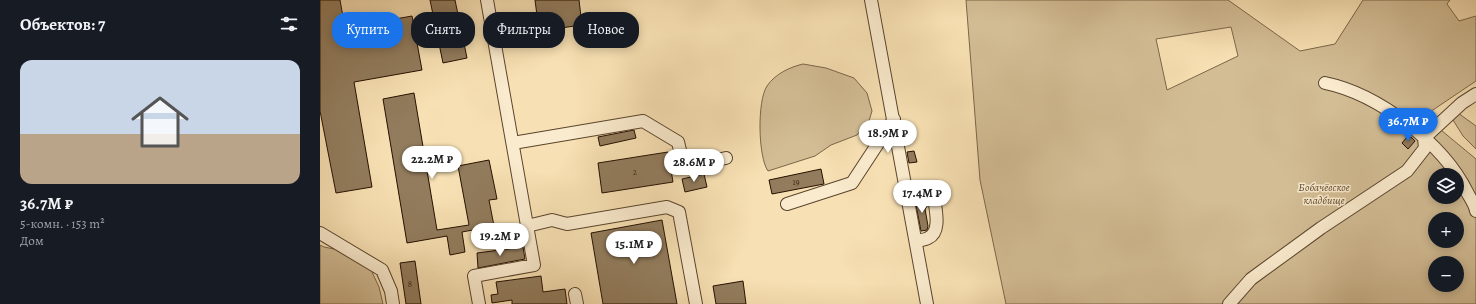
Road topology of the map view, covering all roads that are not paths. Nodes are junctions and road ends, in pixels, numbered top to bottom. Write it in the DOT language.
graph roads {
  1 [pos="488,0"];
  2 [pos="871,0"];
  3 [pos="1325,83"];
  4 [pos="1476,94"];
  5 [pos="894,119"];
  6 [pos="1424,138"];
  7 [pos="513,143"];
  8 [pos="726,158"];
  9 [pos="907,194"];
  10 [pos="788,204"];
  11 [pos="1476,211"];
  12 [pos="528,226"];
  13 [pos="320,233"];
  14 [pos="916,241"];
  15 [pos="393,304"];
  16 [pos="479,304"];
  17 [pos="696,304"];
  18 [pos="927,304"];
  19 [pos="1229,304"];
  1 -- 7 [label="street"];
  2 -- 5 [label="street"];
  3 -- 6 [label="street"];
  4 -- 6 [label="street"];
  5 -- 9 [label="street"];
  5 -- 10 [label="street"];
  6 -- 11 [label="street"];
  6 -- 19 [label="street"];
  7 -- 8 [label="street"];
  7 -- 12 [label="street"];
  9 -- 14 [label="street"];
  9 -- 14 [label="street"];
  12 -- 16 [label="street"];
  12 -- 17 [label="street"];
  13 -- 15 [label="street"];
  14 -- 18 [label="street"];
}
